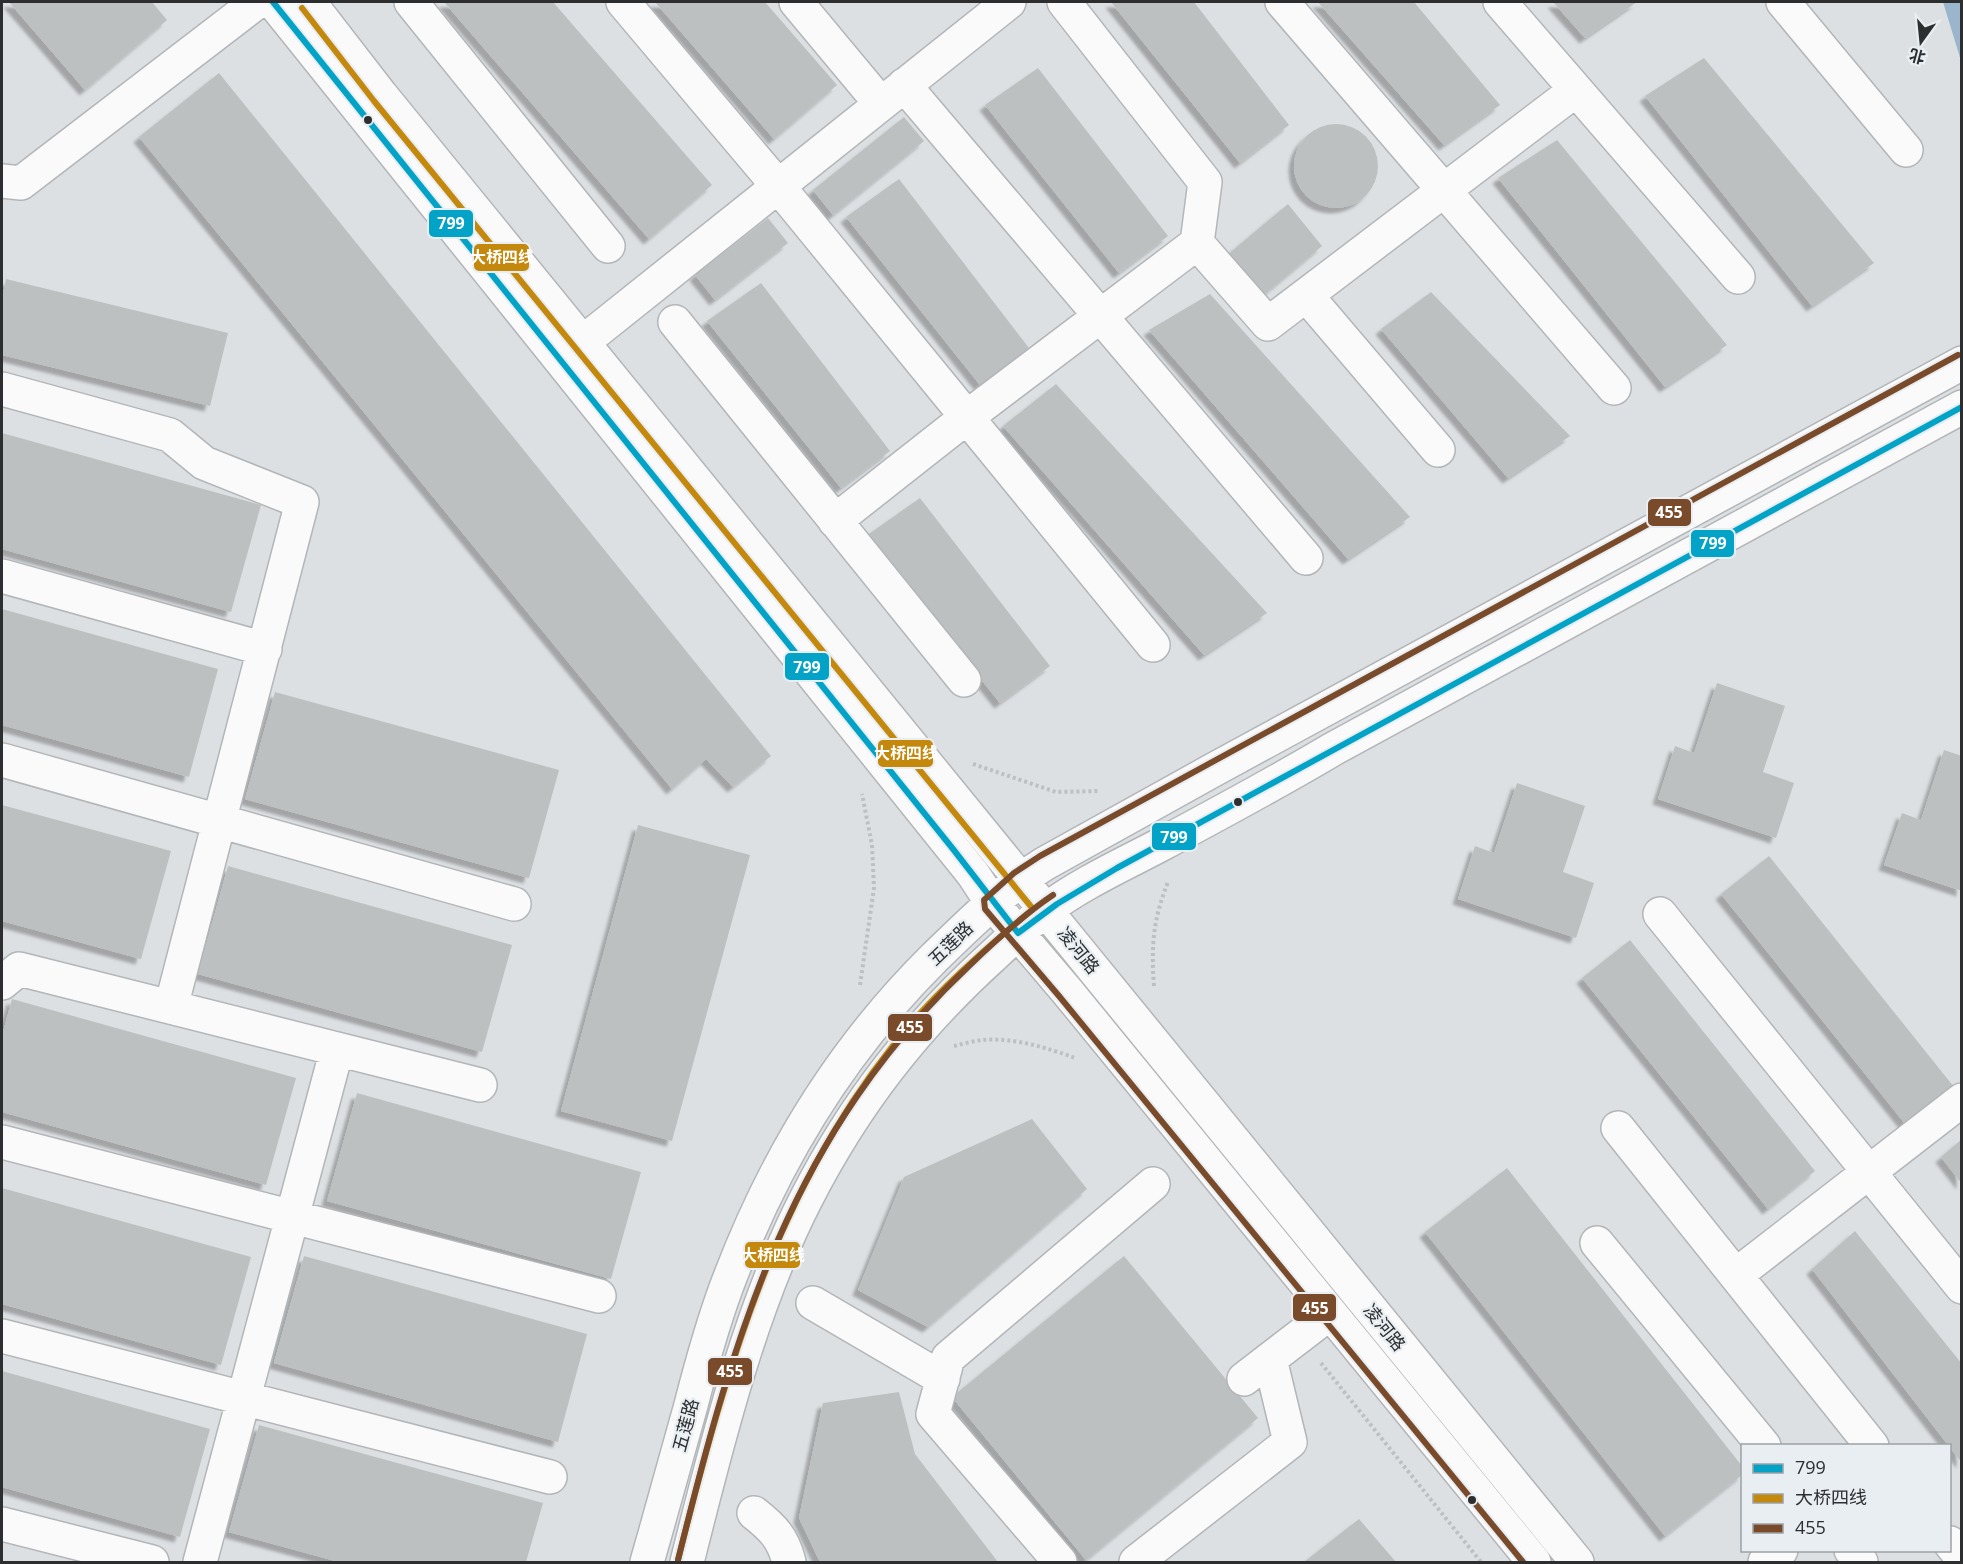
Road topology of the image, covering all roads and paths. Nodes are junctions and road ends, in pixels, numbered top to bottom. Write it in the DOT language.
graph roads {
  1 [pos="257,2"];
  2 [pos="273,2"];
  3 [pos="309,2"];
  4 [pos="411,2"];
  5 [pos="623,2"];
  6 [pos="795,2"];
  7 [pos="1009,2"];
  8 [pos="1064,2"];
  9 [pos="1282,2"];
  10 [pos="1500,2"];
  11 [pos="1783,2"];
  12 [pos="1576,90"];
  13 [pos="893,94"];
  14 [pos="1906,150"];
  15 [pos="2,181"];
  16 [pos="778,186"];
  17 [pos="1444,190"];
  18 [pos="1197,243"];
  19 [pos="608,246"];
  20 [pos="1738,277"];
  21 [pos="1306,296"];
  22 [pos="1101,316"];
  23 [pos="675,322"];
  24 [pos="583,342"];
  25 [pos="1962,363"];
  26 [pos="1614,388"];
  27 [pos="2,389"];
  28 [pos="1962,407"];
  29 [pos="967,417"];
  30 [pos="1438,450"];
  31 [pos="835,521"];
  32 [pos="1306,558"];
  33 [pos="2,576"];
  34 [pos="1153,645"];
  35 [pos="265,648"];
  36 [pos="964,680"];
  37 [pos="2,760"];
  38 [pos="969,762"];
  39 [pos="861,791"];
  40 [pos="1100,791"];
  41 [pos="220,821"];
  42 [pos="1020,880"];
  43 [pos="1159,885"];
  44 [pos="992,903"];
  45 [pos="514,904"];
  46 [pos="1046,910"];
  47 [pos="1660,914"];
  48 [pos="1018,933"];
  49 [pos="2,983"];
  50 [pos="860,985"];
  51 [pos="1154,990"];
  52 [pos="171,1007"];
  53 [pos="952,1046"];
  54 [pos="336,1049"];
  55 [pos="1077,1059"];
  56 [pos="480,1085"];
  57 [pos="1962,1100"];
  58 [pos="1618,1128"];
  59 [pos="2,1142"];
  60 [pos="1869,1172"];
  61 [pos="1153,1184"];
  62 [pos="292,1216"];
  63 [pos="1597,1243"];
  64 [pos="1736,1275"];
  65 [pos="1962,1287"];
  66 [pos="599,1296"];
  67 [pos="813,1303"];
  68 [pos="1330,1313"];
  69 [pos="2,1336"];
  70 [pos="1270,1359"];
  71 [pos="943,1379"];
  72 [pos="1244,1379"];
  73 [pos="244,1398"];
  74 [pos="1762,1444"];
  75 [pos="1870,1444"];
  76 [pos="550,1477"];
  77 [pos="754,1513"];
  78 [pos="2,1524"];
  79 [pos="1951,1544"];
  80 [pos="1779,1552"];
  81 [pos="1962,1558"];
  82 [pos="152,1563"];
  83 [pos="201,1563"];
  84 [pos="647,1563"];
  85 [pos="687,1563"];
  86 [pos="789,1563"];
  87 [pos="1060,1563"];
  88 [pos="1136,1563"];
  89 [pos="1534,1563"];
  90 [pos="1577,1563"];
  91 [pos="1766,1563"];
  1 -- 15 [label="street"];
  2 -- 44 [label="street, 凌河路"];
  3 -- 24 [label="street, 凌河路"];
  4 -- 19 [label="street"];
  5 -- 16 [label="street"];
  6 -- 13 [label="street"];
  7 -- 13 [label="street"];
  8 -- 18 [label="street"];
  9 -- 17 [label="street"];
  10 -- 12 [label="street"];
  11 -- 14 [label="street"];
  12 -- 17 [label="street"];
  12 -- 20 [label="street"];
  13 -- 16 [label="street"];
  13 -- 22 [label="street"];
  16 -- 24 [label="street"];
  16 -- 29 [label="street"];
  17 -- 21 [label="street"];
  17 -- 26 [label="street"];
  18 -- 21 [label="street"];
  18 -- 22 [label="street"];
  21 -- 30 [label="street"];
  22 -- 29 [label="street"];
  22 -- 32 [label="street"];
  23 -- 31 [label="street"];
  24 -- 42 [label="street, 凌河路"];
  25 -- 42 [label="street, 五莲路"];
  27 -- 35 [label="street"];
  28 -- 46 [label="street, 五莲路"];
  29 -- 31 [label="street"];
  29 -- 34 [label="street"];
  31 -- 36 [label="street"];
  33 -- 35 [label="street"];
  35 -- 41 [label="street"];
  37 -- 41 [label="street"];
  38 -- 40 [label="path"];
  39 -- 50 [label="path"];
  41 -- 45 [label="street"];
  41 -- 52 [label="street"];
  42 -- 44 [label="street, 五莲路"];
  42 -- 46 [label="street, 凌河路"];
  43 -- 51 [label="path"];
  44 -- 48 [label="street, 凌河路"];
  44 -- 84 [label="street, 五莲路"];
  46 -- 48 [label="street, 五莲路"];
  46 -- 90 [label="street, 凌河路"];
  47 -- 60 [label="street"];
  48 -- 68 [label="street, 凌河路"];
  48 -- 85 [label="street, 五莲路"];
  49 -- 52 [label="street"];
  52 -- 54 [label="street"];
  53 -- 55 [label="path"];
  54 -- 56 [label="street"];
  54 -- 62 [label="street"];
  57 -- 60 [label="street"];
  58 -- 64 [label="street"];
  59 -- 62 [label="street"];
  60 -- 64 [label="street"];
  60 -- 65 [label="street"];
  61 -- 71 [label="street"];
  62 -- 66 [label="street"];
  62 -- 73 [label="street"];
  63 -- 74 [label="street"];
  64 -- 75 [label="street"];
  67 -- 71 [label="street"];
  68 -- 70 [label="street"];
  68 -- 89 [label="street, 凌河路"];
  69 -- 73 [label="street"];
  70 -- 72 [label="street"];
  70 -- 88 [label="street"];
  71 -- 87 [label="street"];
  73 -- 76 [label="street"];
  73 -- 83 [label="street"];
  77 -- 86 [label="street"];
  78 -- 82 [label="street"];
  79 -- 81 [label="street"];
  80 -- 91 [label="street"];
}
